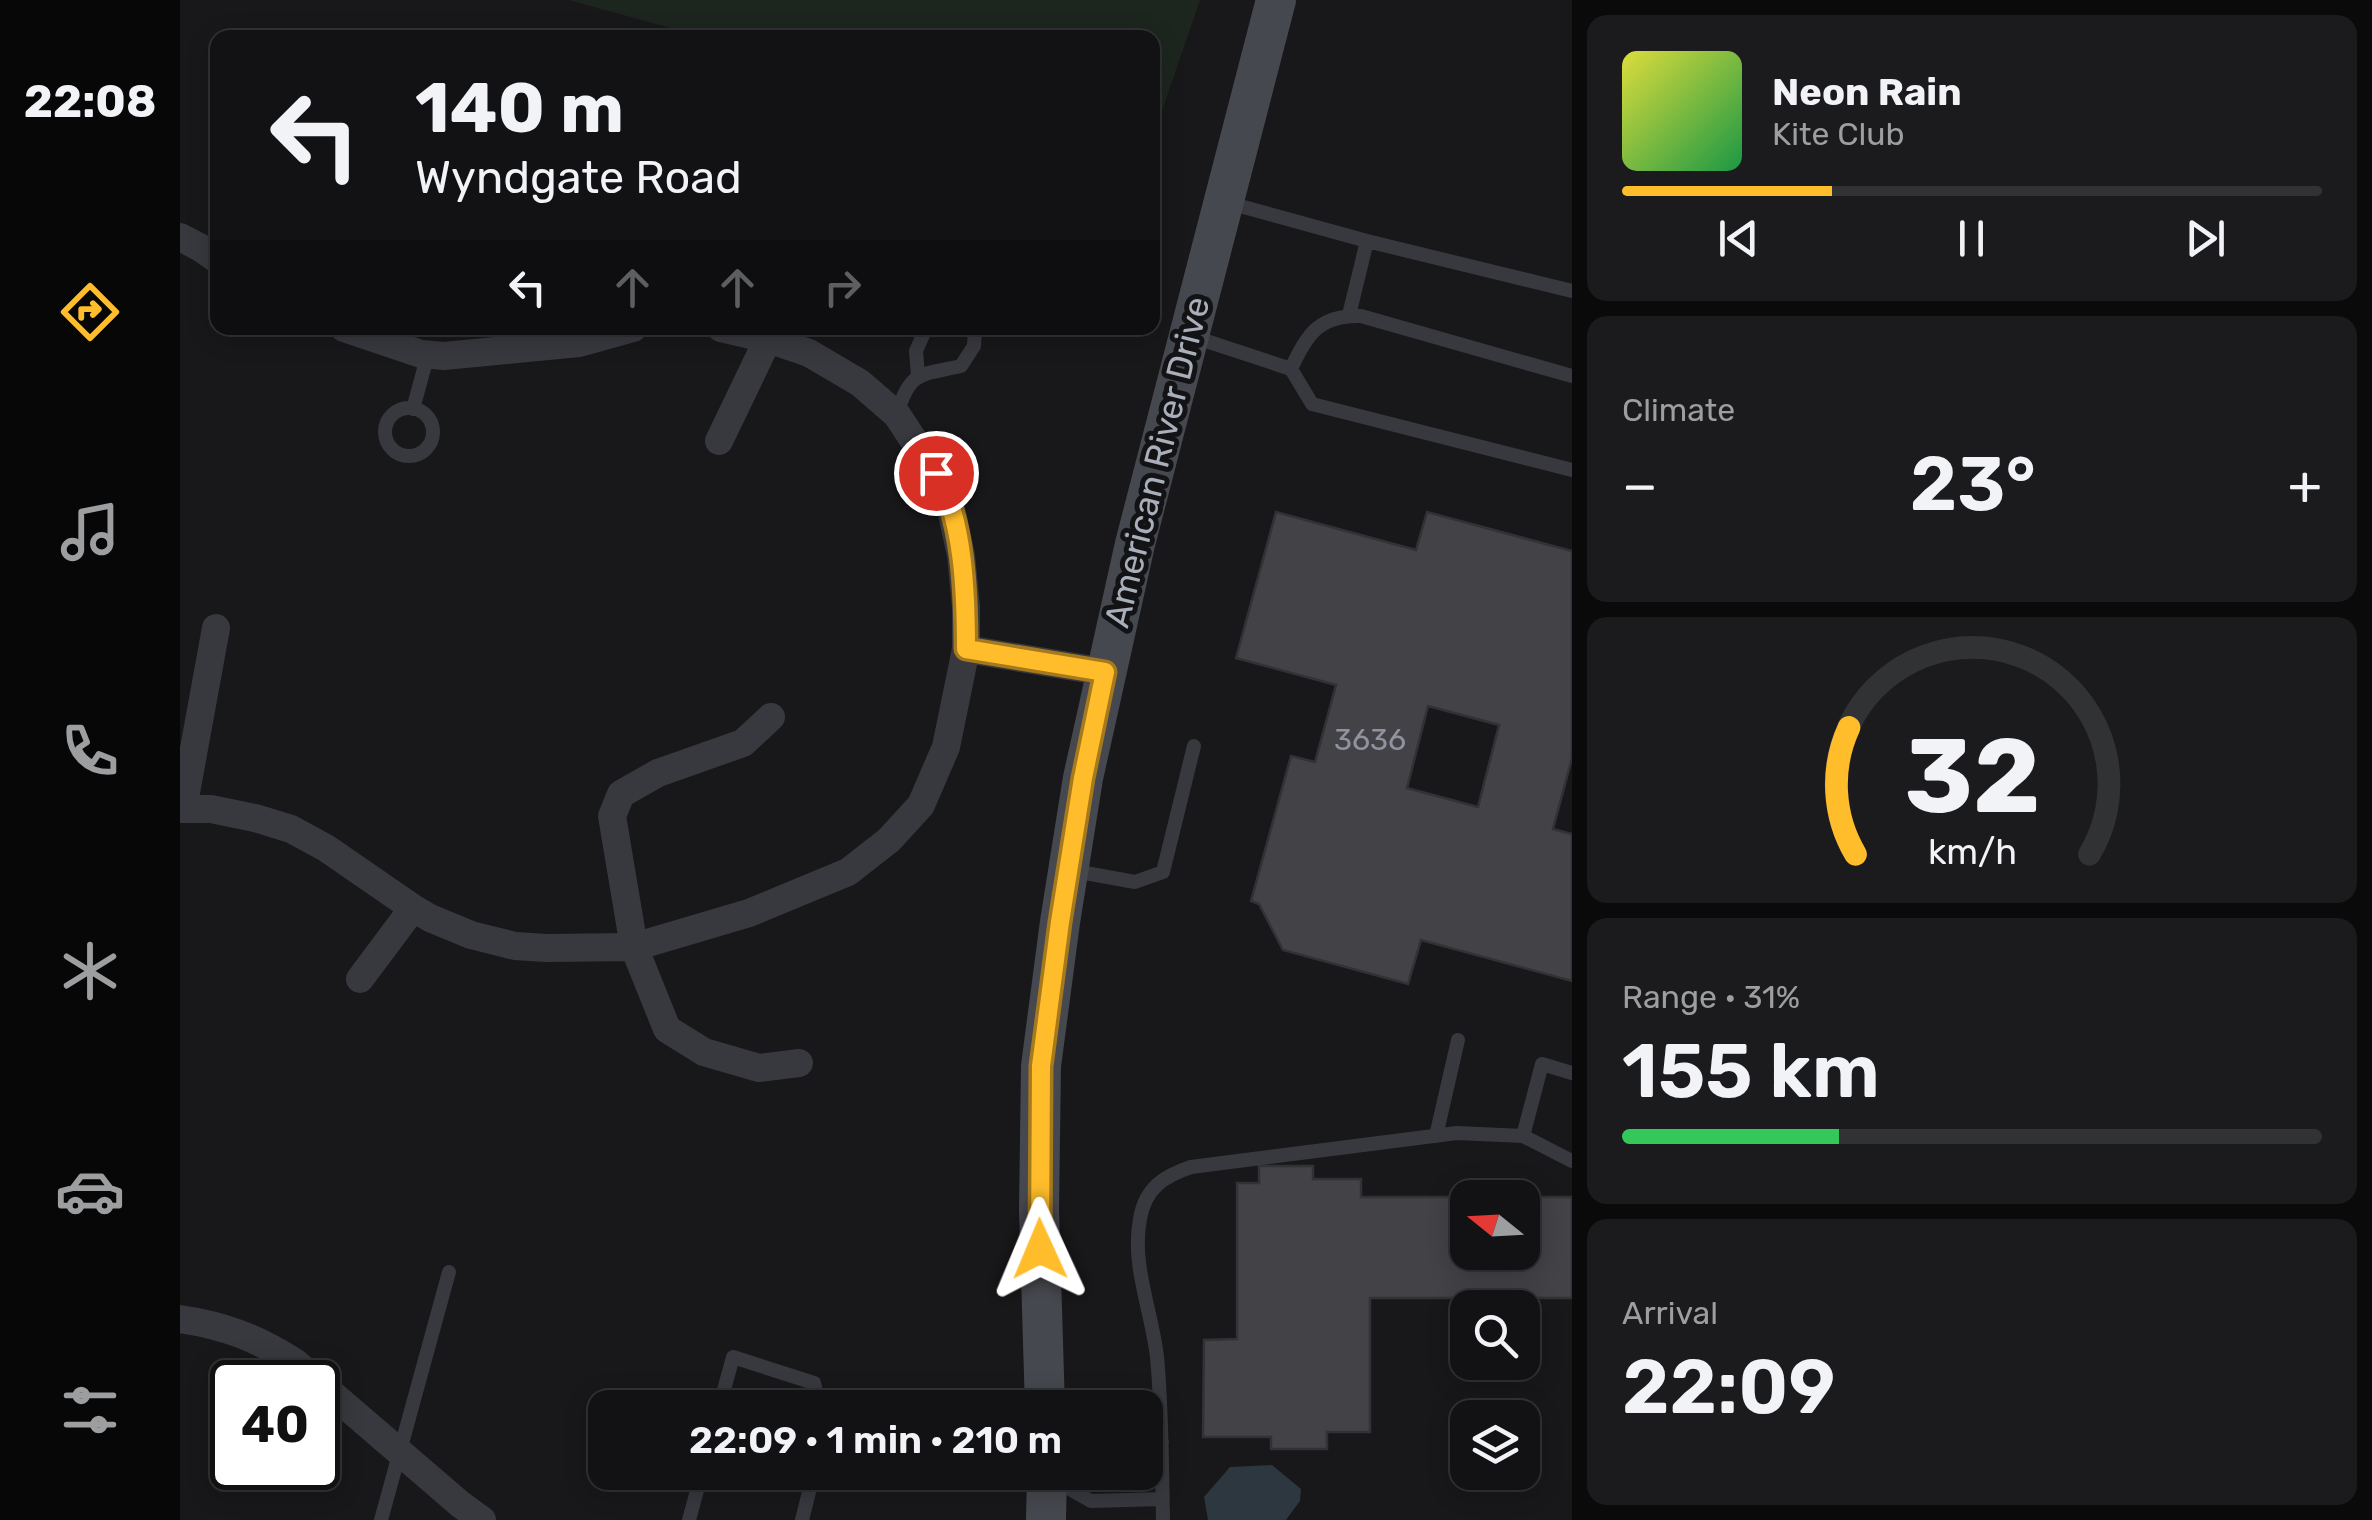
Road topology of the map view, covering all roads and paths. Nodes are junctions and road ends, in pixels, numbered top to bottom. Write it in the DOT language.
graph roads {
  1 [pos="1276,0"];
  2 [pos="1223,202"];
  3 [pos="180,236"];
  4 [pos="1367,240"];
  5 [pos="210,254"];
  6 [pos="1572,291"];
  7 [pos="1348,316"];
  8 [pos="362,335"];
  9 [pos="608,335"];
  10 [pos="751,335"];
  11 [pos="923,335"];
  12 [pos="975,335"];
  13 [pos="1188,336"];
  14 [pos="768,339"];
  15 [pos="428,354"];
  16 [pos="1291,369"];
  17 [pos="918,376"];
  18 [pos="1572,376"];
  19 [pos="413,408"];
  20 [pos="897,415"];
  21 [pos="720,442"];
  22 [pos="1572,470"];
  23 [pos="216,628"];
  24 [pos="966,649"];
  25 [pos="1105,672"];
  26 [pos="771,717"];
  27 [pos="1194,746"];
  28 [pos="181,809"];
  29 [pos="1068,870"];
  30 [pos="413,908"];
  31 [pos="634,947"];
  32 [pos="360,979"];
  33 [pos="1458,1040"];
  34 [pos="799,1063"];
  35 [pos="1572,1073"];
  36 [pos="1436,1136"];
  37 [pos="1523,1136"];
  38 [pos="1572,1162"];
  39 [pos="449,1272"];
  40 [pos="180,1319"];
  41 [pos="725,1390"];
  42 [pos="816,1390"];
  43 [pos="1044,1390"];
  44 [pos="1158,1390"];
  45 [pos="400,1452"];
  46 [pos="697,1490"];
  47 [pos="810,1490"];
  48 [pos="1048,1490"];
  49 [pos="1074,1490"];
  50 [pos="1162,1490"];
  51 [pos="1162,1499"];
  52 [pos="381,1520"];
  53 [pos="482,1520"];
  54 [pos="689,1520"];
  55 [pos="802,1520"];
  56 [pos="1046,1520"];
  57 [pos="1163,1520"];
  1 -- 2 [label="street, American River Drive"];
  2 -- 4 [label="lane"];
  2 -- 13 [label="street, American River Drive"];
  3 -- 5 [label="street"];
  4 -- 6 [label="lane"];
  4 -- 7 [label="lane"];
  7 -- 16 [label="lane"];
  7 -- 18 [label="lane"];
  8 -- 15 [label="street"];
  9 -- 15 [label="street"];
  10 -- 14 [label="street"];
  11 -- 17 [label="lane"];
  12 -- 17 [label="lane"];
  13 -- 16 [label="lane"];
  13 -- 25 [label="street, American River Drive"];
  14 -- 20 [label="street"];
  14 -- 21 [label="street"];
  15 -- 19 [label="lane"];
  16 -- 22 [label="lane"];
  17 -- 20 [label="lane"];
  20 -- 24 [label="street"];
  23 -- 28 [label="street"];
  24 -- 25 [label="street"];
  24 -- 31 [label="street"];
  25 -- 29 [label="street, American River Drive"];
  26 -- 31 [label="street"];
  27 -- 29 [label="lane"];
  28 -- 30 [label="street"];
  29 -- 43 [label="street, American River Drive"];
  30 -- 31 [label="street"];
  30 -- 32 [label="street"];
  31 -- 34 [label="street"];
  33 -- 36 [label="lane"];
  35 -- 37 [label="lane"];
  36 -- 37 [label="lane"];
  36 -- 44 [label="lane"];
  37 -- 38 [label="lane"];
  39 -- 45 [label="lane"];
  40 -- 45 [label="street"];
  41 -- 42 [label="lane"];
  45 -- 52 [label="lane"];
  45 -- 53 [label="street"];
  46 -- 54 [label="lane"];
  47 -- 55 [label="lane"];
  48 -- 56 [label="street"];
  49 -- 51 [label="lane"];
  50 -- 51 [label="lane"];
  51 -- 57 [label="lane"];
}
